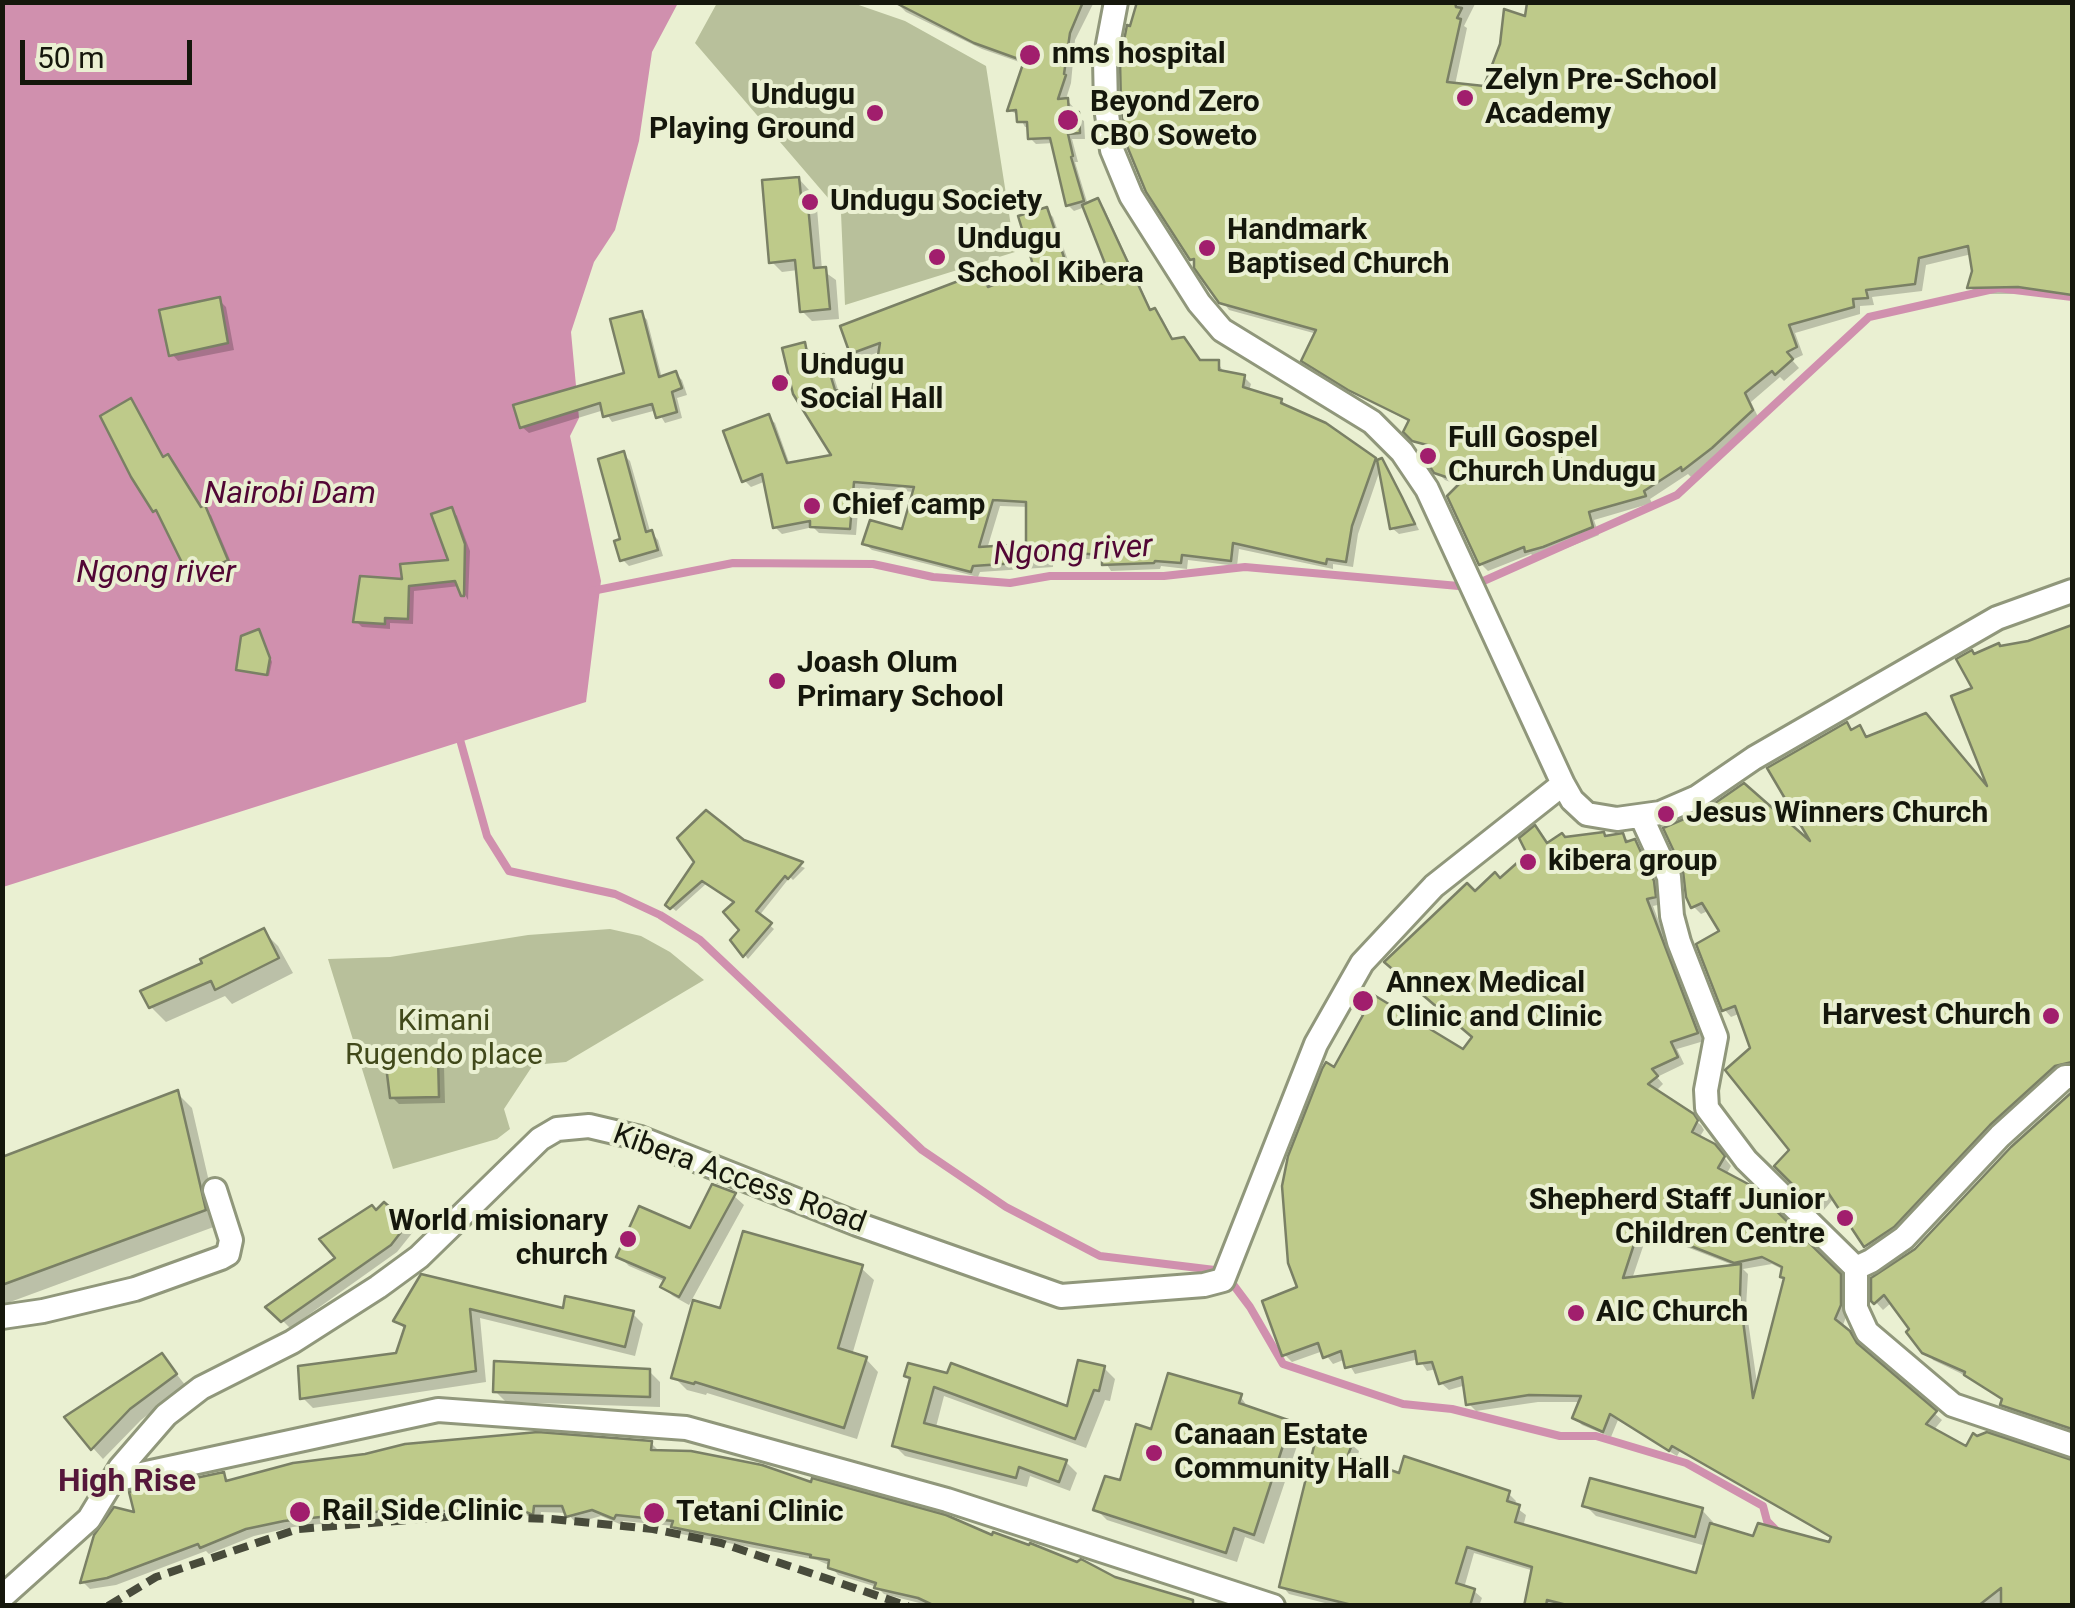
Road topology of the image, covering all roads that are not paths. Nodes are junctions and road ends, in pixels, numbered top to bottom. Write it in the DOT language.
graph roads {
  1 [pos="1116,2"];
  2 [pos="2072,591"];
  3 [pos="1563,784"];
  4 [pos="1642,818"];
  5 [pos="2072,1076"];
  6 [pos="215,1190"];
  7 [pos="1856,1268"];
  8 [pos="2,1317"];
  9 [pos="2072,1445"];
  10 [pos="114,1480"];
  11 [pos="2,1596"];
  12 [pos="1272,1606"];
  1 -- 3 [label="street"];
  2 -- 4 [label="street"];
  3 -- 4 [label="street"];
  3 -- 10 [label="street, Kibera Access Road"];
  4 -- 7 [label="street"];
  5 -- 7 [label="street"];
  6 -- 8 [label="street"];
  7 -- 9 [label="street"];
  10 -- 11 [label="street, Kibera Access Road"];
  10 -- 12 [label="street"];
}
